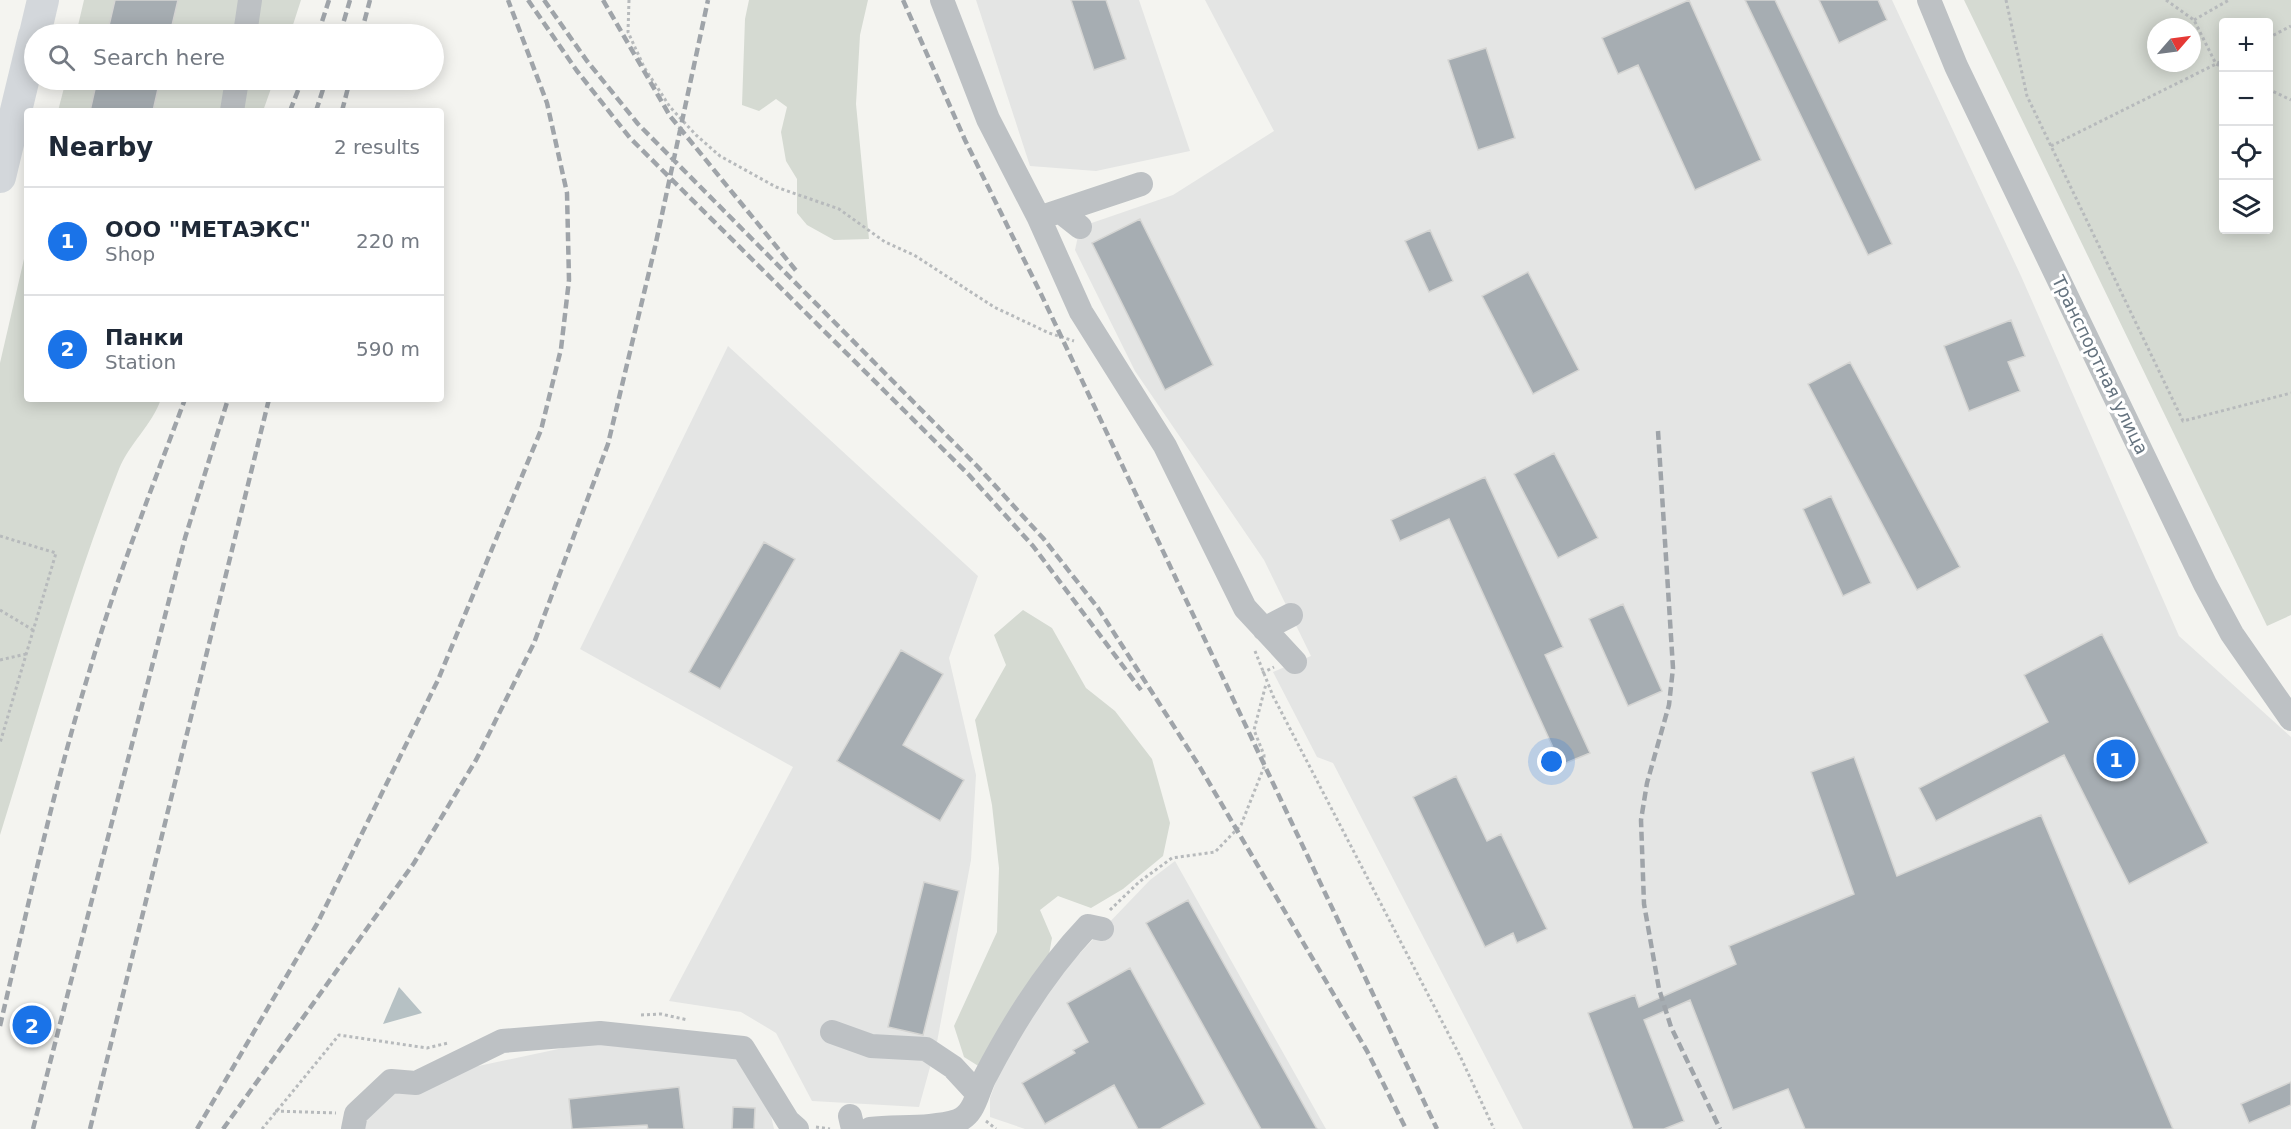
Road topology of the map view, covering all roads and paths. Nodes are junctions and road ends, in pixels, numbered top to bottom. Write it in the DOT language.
graph roads {
  1 [pos="43,0"];
  2 [pos="250,0"];
  3 [pos="629,0"];
  4 [pos="942,0"];
  5 [pos="1929,0"];
  6 [pos="2006,0"];
  7 [pos="2166,0"];
  8 [pos="2229,0"];
  9 [pos="2191,18"];
  10 [pos="2198,18"];
  11 [pos="38,24"];
  12 [pos="246,24"];
  13 [pos="2291,26"];
  14 [pos="2201,34"];
  15 [pos="2273,35"];
  16 [pos="2219,62"];
  17 [pos="2216,64"];
  18 [pos="2219,66"];
  19 [pos="24,80"];
  20 [pos="235,90"];
  21 [pos="2273,91"];
  22 [pos="2291,100"];
  23 [pos="232,108"];
  24 [pos="2050,146"];
  25 [pos="0,177"];
  26 [pos="1141,184"];
  27 [pos="1050,215"];
  28 [pos="1080,227"];
  29 [pos="1098,339"];
  30 [pos="2291,393"];
  31 [pos="0,536"];
  32 [pos="1245,608"];
  33 [pos="0,610"];
  34 [pos="1291,615"];
  35 [pos="1264,629"];
  36 [pos="33,630"];
  37 [pos="26,654"];
  38 [pos="0,660"];
  39 [pos="1295,662"];
  40 [pos="1267,682"];
  41 [pos="2291,719"];
  42 [pos="0,743"];
  43 [pos="1095,927"];
  44 [pos="832,1032"];
  45 [pos="977,1093"];
  46 [pos="275,1111"];
  47 [pos="354,1121"];
  48 [pos="797,1129"];
  49 [pos="870,1129"];
  50 [pos="1494,1129"];
  1 -- 11 [label="main road"];
  2 -- 12 [label="street"];
  3 -- 29 [label="path"];
  4 -- 27 [label="street"];
  5 -- 41 [label="street, Транспортная улица"];
  6 -- 24 [label="path"];
  7 -- 9 [label="path"];
  8 -- 10 [label="path"];
  13 -- 15 [label="path"];
  14 -- 17 [label="path"];
  16 -- 17 [label="path"];
  17 -- 18 [label="path"];
  17 -- 24 [label="path"];
  19 -- 25 [label="main road"];
  20 -- 23 [label="street"];
  21 -- 22 [label="path"];
  24 -- 30 [label="path"];
  26 -- 27 [label="street"];
  27 -- 28 [label="street"];
  27 -- 29 [label="street"];
  29 -- 32 [label="street"];
  31 -- 36 [label="path"];
  32 -- 35 [label="street"];
  32 -- 40 [label="path"];
  33 -- 36 [label="path"];
  34 -- 35 [label="street"];
  35 -- 39 [label="street"];
  36 -- 37 [label="path"];
  37 -- 38 [label="path"];
  37 -- 42 [label="path"];
  40 -- 43 [label="path"];
  40 -- 50 [label="path"];
  43 -- 45 [label="street"];
  44 -- 45 [label="street"];
  45 -- 49 [label="street"];
  46 -- 47 [label="path"];
  47 -- 48 [label="street"];
}
